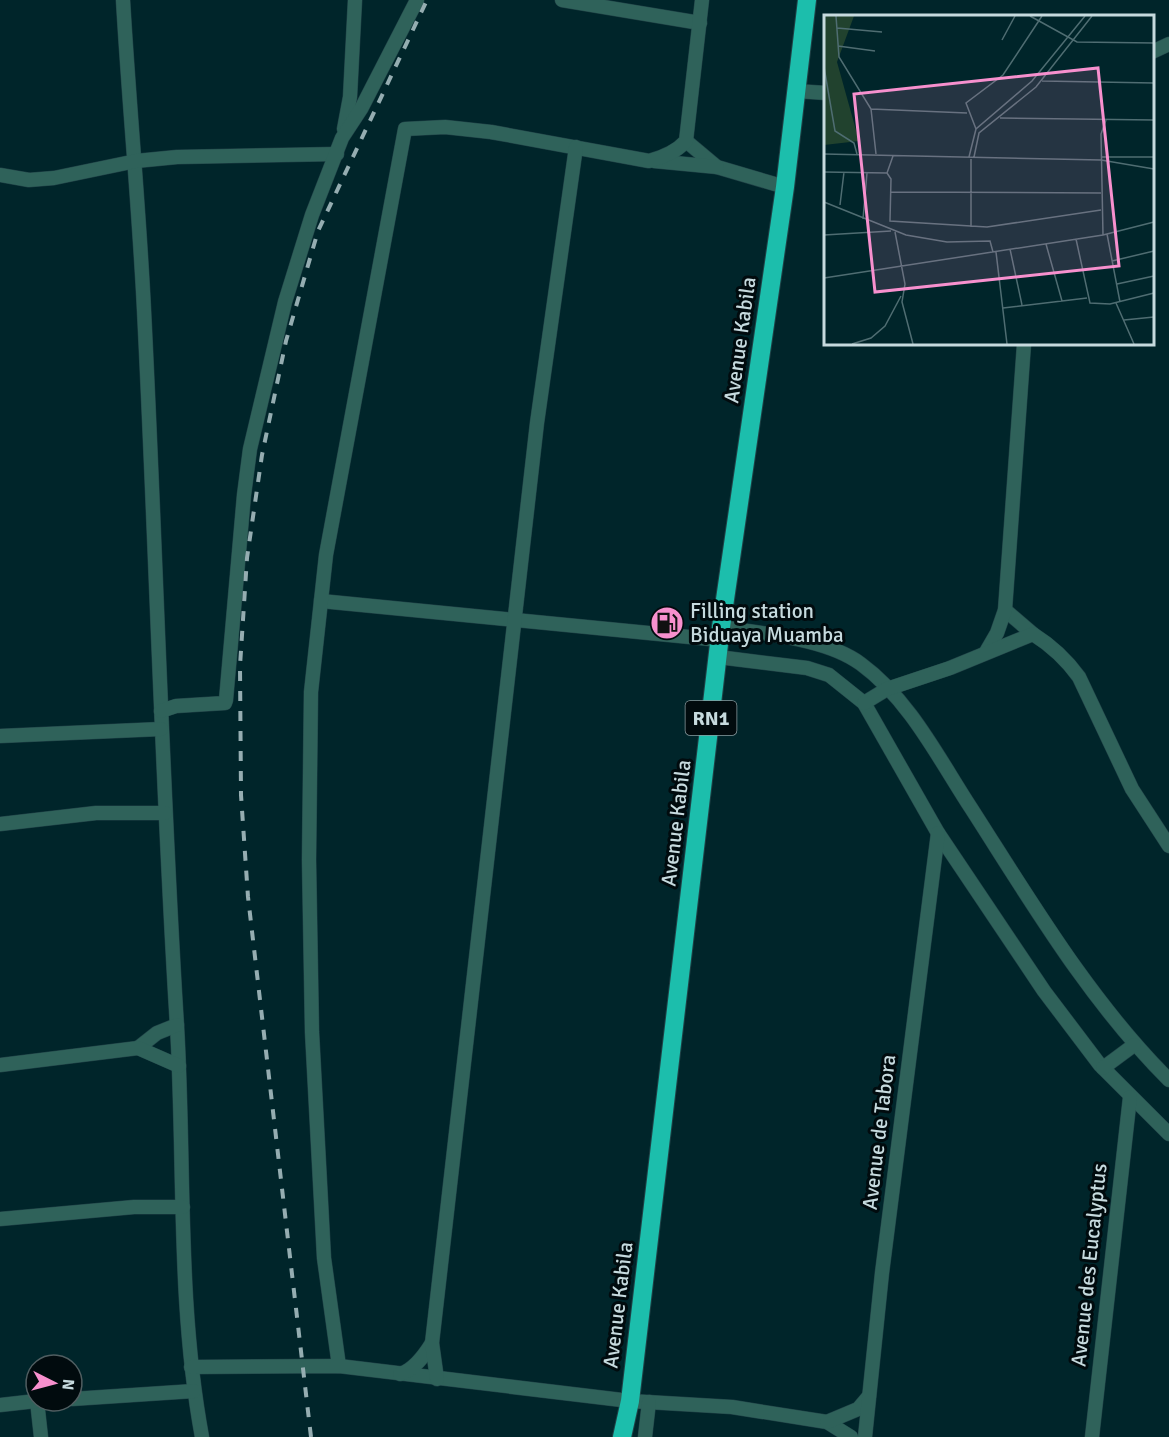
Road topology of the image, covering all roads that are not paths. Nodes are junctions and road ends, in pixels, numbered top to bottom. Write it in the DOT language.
graph roads {
  1 [pos="123,0"];
  2 [pos="355,0"];
  3 [pos="417,0"];
  4 [pos="562,0"];
  5 [pos="702,0"];
  6 [pos="807,0"];
  7 [pos="700,23"];
  8 [pos="1169,44"];
  9 [pos="1154,51"];
  10 [pos="796,91"];
  11 [pos="824,93"];
  12 [pos="342,138"];
  13 [pos="686,141"];
  14 [pos="576,147"];
  15 [pos="338,154"];
  16 [pos="136,160"];
  17 [pos="649,161"];
  18 [pos="717,167"];
  19 [pos="0,175"];
  20 [pos="785,187"];
  21 [pos="1024,345"];
  22 [pos="321,601"];
  23 [pos="1005,610"];
  24 [pos="514,620"];
  25 [pos="1033,634"];
  26 [pos="720,641"];
  27 [pos="986,652"];
  28 [pos="887,689"];
  29 [pos="864,703"];
  30 [pos="161,711"];
  31 [pos="161,729"];
  32 [pos="0,736"];
  33 [pos="165,813"];
  34 [pos="0,824"];
  35 [pos="938,833"];
  36 [pos="1169,846"];
  37 [pos="177,1025"];
  38 [pos="1134,1045"];
  39 [pos="138,1048"];
  40 [pos="0,1065"];
  41 [pos="179,1066"];
  42 [pos="1103,1068"];
  43 [pos="1169,1080"];
  44 [pos="1130,1097"];
  45 [pos="1169,1134"];
  46 [pos="183,1207"];
  47 [pos="0,1219"];
  48 [pos="432,1343"];
  49 [pos="339,1366"];
  50 [pos="191,1367"];
  51 [pos="400,1374"];
  52 [pos="437,1378"];
  53 [pos="194,1391"];
  54 [pos="869,1396"];
  55 [pos="84,1398"];
  56 [pos="630,1401"];
  57 [pos="24,1402"];
  58 [pos="650,1402"];
  59 [pos="0,1405"];
  60 [pos="37,1413"];
  61 [pos="827,1422"];
  62 [pos="40,1437"];
  63 [pos="202,1437"];
  64 [pos="622,1437"];
  65 [pos="645,1437"];
  66 [pos="851,1437"];
  67 [pos="865,1437"];
  68 [pos="1092,1437"];
  1 -- 16 [label="street"];
  2 -- 12 [label="street"];
  3 -- 12 [label="street"];
  4 -- 7 [label="street"];
  5 -- 7 [label="street"];
  6 -- 10 [label="highway, Avenue Kabila / RN1"];
  7 -- 13 [label="street"];
  8 -- 9 [label="street"];
  10 -- 11 [label="street"];
  10 -- 20 [label="highway, Avenue Kabila / RN1"];
  12 -- 15 [label="street"];
  13 -- 17 [label="street"];
  13 -- 18 [label="street"];
  14 -- 17 [label="street"];
  14 -- 22 [label="street"];
  14 -- 24 [label="street"];
  15 -- 16 [label="street"];
  15 -- 30 [label="street"];
  16 -- 19 [label="street"];
  16 -- 30 [label="street"];
  17 -- 18 [label="street"];
  18 -- 20 [label="street"];
  20 -- 26 [label="highway, Avenue Kabila / RN1"];
  21 -- 23 [label="street"];
  22 -- 24 [label="street"];
  22 -- 49 [label="street"];
  23 -- 25 [label="street"];
  23 -- 27 [label="street"];
  24 -- 26 [label="street"];
  24 -- 48 [label="street"];
  25 -- 27 [label="street"];
  25 -- 36 [label="street"];
  26 -- 28 [label="street"];
  26 -- 29 [label="street"];
  26 -- 56 [label="highway, Avenue Kabila / RN1"];
  27 -- 28 [label="street"];
  28 -- 29 [label="street"];
  28 -- 38 [label="street"];
  29 -- 35 [label="street"];
  30 -- 31 [label="street"];
  31 -- 32 [label="street"];
  31 -- 33 [label="street"];
  33 -- 34 [label="street"];
  33 -- 37 [label="street"];
  35 -- 42 [label="street"];
  35 -- 54 [label="street, Avenue de Tabora"];
  37 -- 39 [label="street"];
  37 -- 41 [label="street"];
  38 -- 42 [label="street"];
  38 -- 43 [label="street"];
  39 -- 40 [label="street"];
  39 -- 41 [label="street"];
  41 -- 46 [label="street"];
  42 -- 44 [label="street"];
  44 -- 45 [label="street"];
  44 -- 68 [label="street, Avenue des Eucalyptus"];
  46 -- 47 [label="street"];
  46 -- 50 [label="street"];
  48 -- 51 [label="street"];
  48 -- 52 [label="street"];
  49 -- 50 [label="street"];
  49 -- 51 [label="street"];
  50 -- 53 [label="street"];
  51 -- 52 [label="street"];
  52 -- 56 [label="street"];
  53 -- 55 [label="street"];
  53 -- 63 [label="street"];
  54 -- 61 [label="street"];
  54 -- 67 [label="street, Avenue de Tabora"];
  56 -- 58 [label="street"];
  56 -- 64 [label="highway, Avenue Kabila / RN1"];
  57 -- 59 [label="street"];
  58 -- 61 [label="street"];
  58 -- 65 [label="street"];
  60 -- 62 [label="street"];
  61 -- 66 [label="street"];
}
